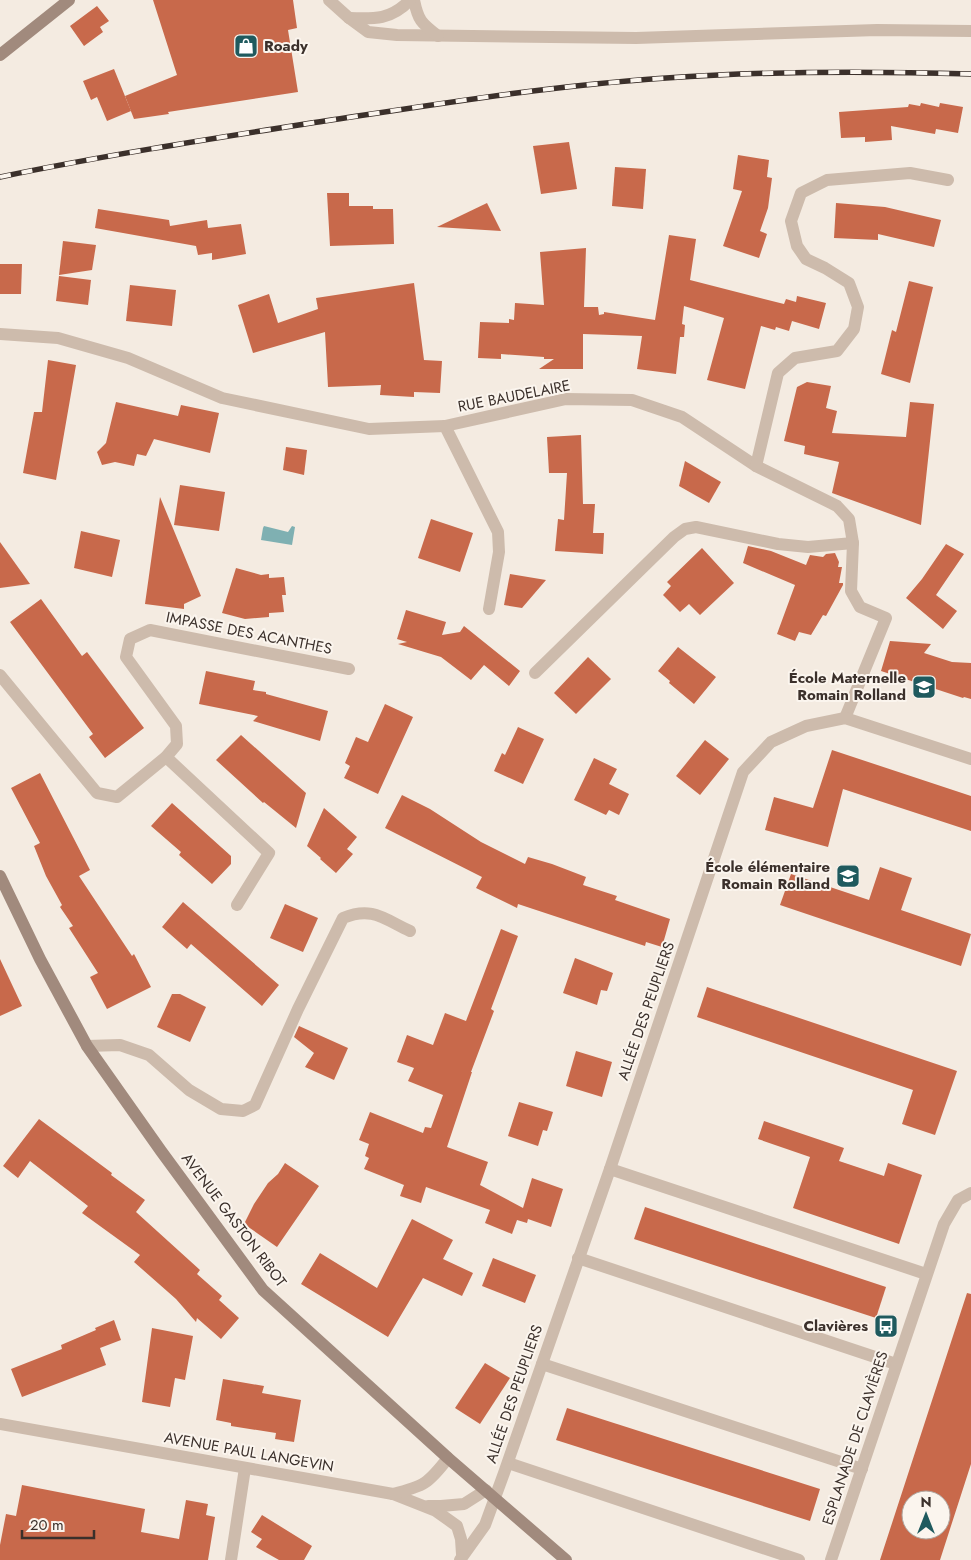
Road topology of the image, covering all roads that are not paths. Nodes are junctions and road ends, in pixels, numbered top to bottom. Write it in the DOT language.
graph roads {
  1 [pos="69,0"];
  2 [pos="329,0"];
  3 [pos="412,0"];
  4 [pos="349,18"];
  5 [pos="971,31"];
  6 [pos="438,36"];
  7 [pos="0,55"];
  8 [pos="948,180"];
  9 [pos="0,334"];
  10 [pos="445,426"];
  11 [pos="756,466"];
  12 [pos="853,543"];
  13 [pos="489,609"];
  14 [pos="349,669"];
  15 [pos="535,673"];
  16 [pos="0,675"];
  17 [pos="845,718"];
  18 [pos="166,757"];
  19 [pos="971,759"];
  20 [pos="0,876"];
  21 [pos="2,890"];
  22 [pos="237,905"];
  23 [pos="410,931"];
  24 [pos="87,1046"];
  25 [pos="610,1169"];
  26 [pos="971,1193"];
  27 [pos="578,1258"];
  28 [pos="926,1274"];
  29 [pos="542,1364"];
  30 [pos="896,1364"];
  31 [pos="0,1424"];
  32 [pos="448,1458"];
  33 [pos="508,1462"];
  34 [pos="244,1468"];
  35 [pos="862,1469"];
  36 [pos="393,1494"];
  37 [pos="490,1494"];
  38 [pos="423,1506"];
  39 [pos="461,1557"];
  40 [pos="231,1560"];
  41 [pos="566,1560"];
  42 [pos="799,1560"];
  43 [pos="831,1560"];
  1 -- 7 [label="street"];
  2 -- 4 [label="street"];
  3 -- 4 [label="street"];
  3 -- 6 [label="street"];
  4 -- 6 [label="street"];
  5 -- 6 [label="street"];
  8 -- 11 [label="street"];
  9 -- 10 [label="street, RUE BAUDELAIRE"];
  10 -- 11 [label="street, RUE BAUDELAIRE"];
  10 -- 13 [label="street"];
  11 -- 12 [label="street, RUE BAUDELAIRE"];
  12 -- 15 [label="street"];
  12 -- 17 [label="street, RUE BAUDELAIRE"];
  14 -- 18 [label="street, IMPASSE DES ACANTHES"];
  16 -- 18 [label="street, IMPASSE DES ACANTHES"];
  17 -- 19 [label="street, ALLÉE DES PEUPLIERS"];
  17 -- 25 [label="street, ALLÉE DES PEUPLIERS"];
  18 -- 22 [label="street"];
  20 -- 21 [label="street, AVENUE GASTON RIBOT"];
  21 -- 24 [label="street, AVENUE GASTON RIBOT"];
  23 -- 24 [label="street"];
  24 -- 32 [label="street, AVENUE GASTON RIBOT"];
  25 -- 27 [label="street, ALLÉE DES PEUPLIERS"];
  25 -- 28 [label="street"];
  26 -- 28 [label="street, ESPLANADE DE CLAVIÈRES"];
  27 -- 29 [label="street, ALLÉE DES PEUPLIERS"];
  27 -- 30 [label="street"];
  28 -- 30 [label="street, ESPLANADE DE CLAVIÈRES"];
  29 -- 33 [label="street, ALLÉE DES PEUPLIERS"];
  29 -- 35 [label="street"];
  30 -- 35 [label="street, ESPLANADE DE CLAVIÈRES"];
  31 -- 34 [label="street, AVENUE PAUL LANGEVIN"];
  32 -- 36 [label="street"];
  32 -- 37 [label="street, AVENUE GASTON RIBOT"];
  33 -- 37 [label="street, ALLÉE DES PEUPLIERS"];
  33 -- 42 [label="street"];
  34 -- 36 [label="street, AVENUE PAUL LANGEVIN"];
  34 -- 40 [label="street"];
  35 -- 43 [label="street, ESPLANADE DE CLAVIÈRES"];
  36 -- 38 [label="street, AVENUE PAUL LANGEVIN"];
  37 -- 38 [label="street"];
  37 -- 39 [label="street, ALLÉE DES PEUPLIERS"];
  37 -- 41 [label="street, AVENUE GASTON RIBOT"];
  38 -- 39 [label="street, AVENUE PAUL LANGEVIN"];
}
